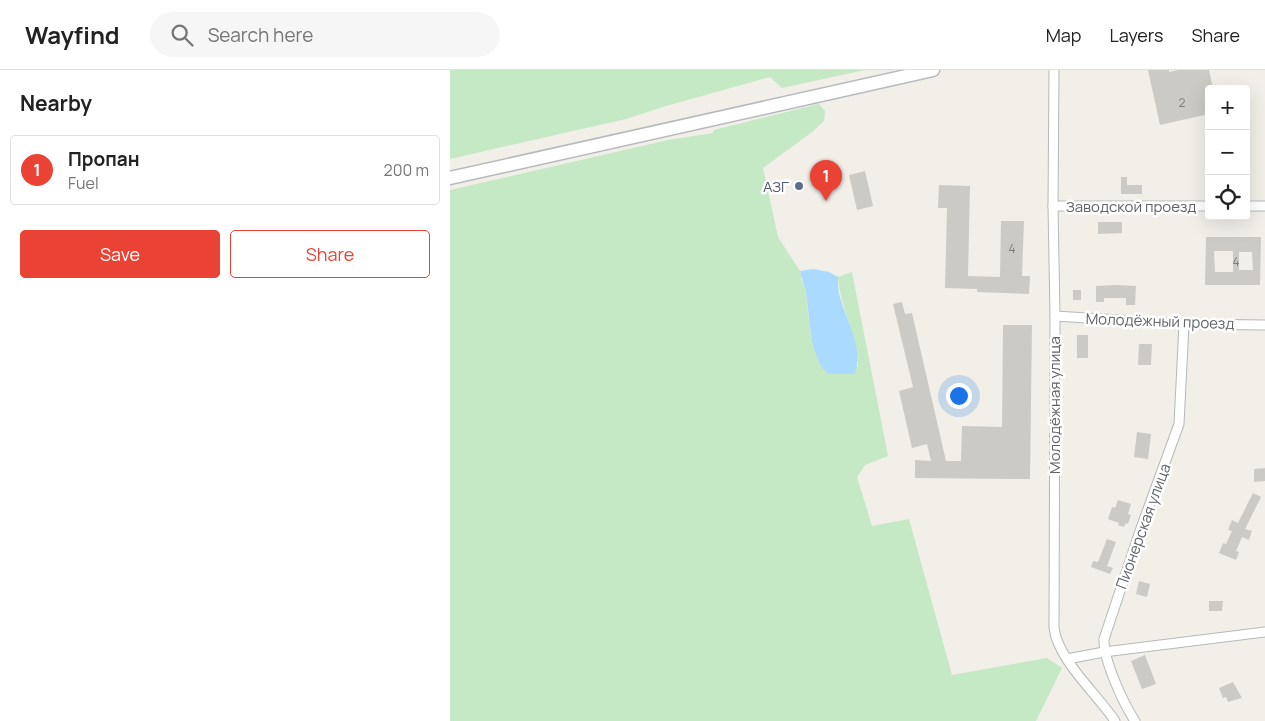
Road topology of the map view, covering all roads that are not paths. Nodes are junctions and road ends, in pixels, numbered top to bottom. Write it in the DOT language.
graph roads {
  1 [pos="933,70"];
  2 [pos="1054,70"];
  3 [pos="450,178"];
  4 [pos="1053,206"];
  5 [pos="1205,206"];
  6 [pos="1250,206"];
  7 [pos="1265,206"];
  8 [pos="1055,316"];
  9 [pos="1184,324"];
  10 [pos="1265,324"];
  11 [pos="1265,632"];
  12 [pos="1104,652"];
  13 [pos="1067,659"];
  14 [pos="1115,721"];
  15 [pos="1135,721"];
  1 -- 3 [label="main road"];
  2 -- 4 [label="street, Молодёжная улица"];
  4 -- 5 [label="street, Заводской проезд"];
  4 -- 8 [label="street, Молодёжная улица"];
  6 -- 7 [label="street"];
  8 -- 9 [label="street, Молодёжный проезд"];
  8 -- 13 [label="street, Молодёжная улица"];
  9 -- 10 [label="street, Молодёжный проезд"];
  9 -- 12 [label="street, Пионерская улица"];
  11 -- 12 [label="street"];
  12 -- 13 [label="street"];
  12 -- 15 [label="street, Пионерская улица"];
  13 -- 14 [label="street, Молодёжная улица"];
}
